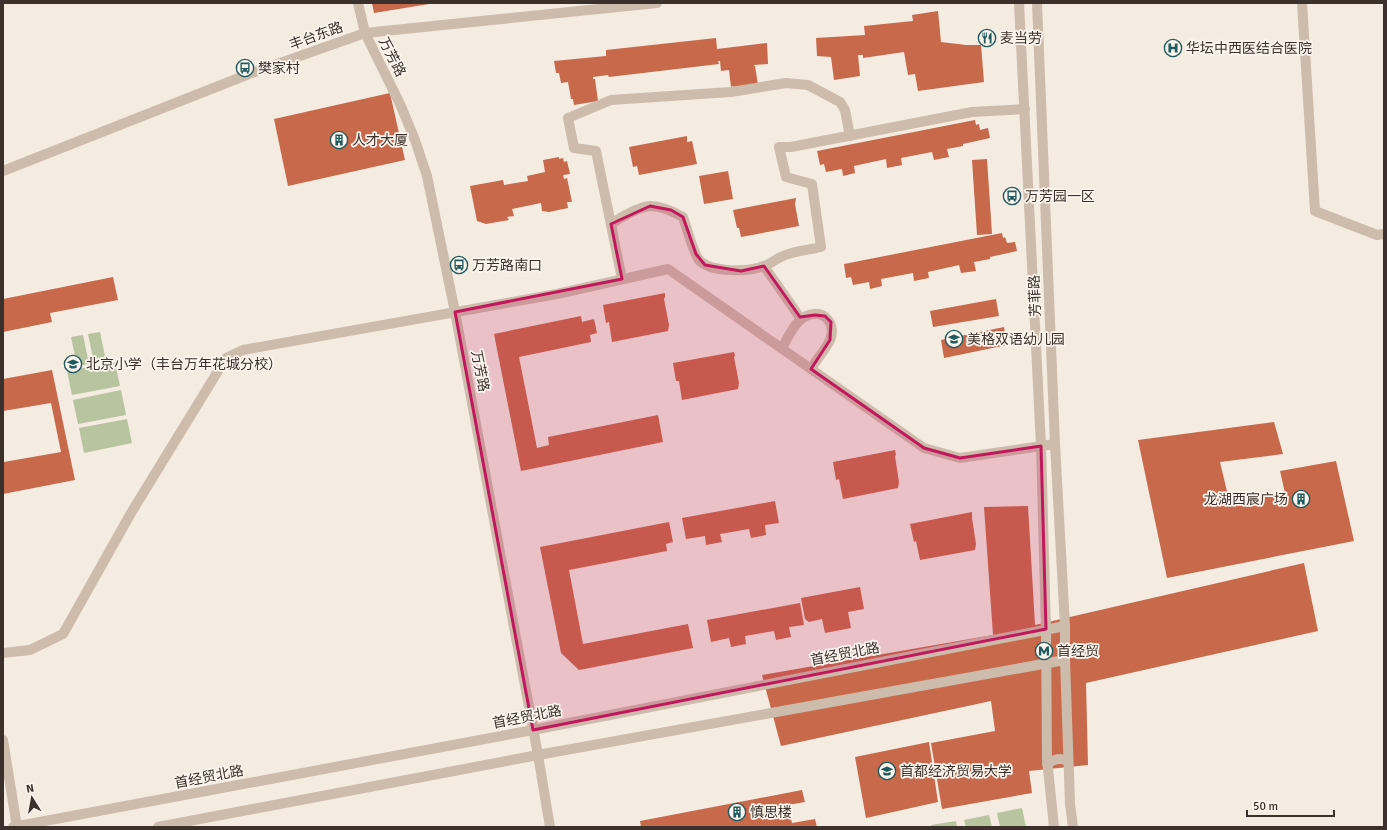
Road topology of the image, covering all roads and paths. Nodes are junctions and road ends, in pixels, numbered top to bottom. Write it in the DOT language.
graph roads {
  1 [pos="358,3"];
  2 [pos="657,3"];
  3 [pos="1019,3"];
  4 [pos="1038,3"];
  5 [pos="1302,3"];
  6 [pos="365,33"];
  7 [pos="1025,109"];
  8 [pos="850,136"];
  9 [pos="3,171"];
  10 [pos="611,224"];
  11 [pos="1384,234"];
  12 [pos="764,266"];
  13 [pos="622,279"];
  14 [pos="455,312"];
  15 [pos="801,319"];
  16 [pos="782,348"];
  17 [pos="811,369"];
  18 [pos="1055,444"];
  19 [pos="1041,446"];
  20 [pos="1065,626"];
  21 [pos="1046,629"];
  22 [pos="3,653"];
  23 [pos="1064,660"];
  24 [pos="1045,663"];
  25 [pos="533,730"];
  26 [pos="3,740"];
  27 [pos="538,755"];
  28 [pos="1068,761"];
  29 [pos="1047,764"];
  30 [pos="16,827"];
  31 [pos="158,827"];
  32 [pos="550,827"];
  33 [pos="1054,827"];
  34 [pos="1073,827"];
  1 -- 6 [label="street, 万芳路"];
  2 -- 6 [label="street, 丰台东路"];
  3 -- 7 [label="street, 芳菲路"];
  4 -- 18 [label="street, 芳菲路"];
  5 -- 11 [label="street"];
  6 -- 9 [label="street, 丰台东路"];
  6 -- 14 [label="street, 万芳路"];
  7 -- 8 [label="street"];
  7 -- 19 [label="street, 芳菲路"];
  8 -- 10 [label="street"];
  8 -- 12 [label="street"];
  10 -- 12 [label="street"];
  10 -- 13 [label="street"];
  12 -- 15 [label="street"];
  13 -- 14 [label="street"];
  13 -- 16 [label="street"];
  14 -- 22 [label="street"];
  14 -- 25 [label="street, 万芳路"];
  15 -- 16 [label="street"];
  15 -- 17 [label="street"];
  16 -- 17 [label="street"];
  17 -- 19 [label="street"];
  18 -- 19 [label="street"];
  18 -- 20 [label="street, 芳菲路"];
  19 -- 21 [label="street, 芳菲路"];
  20 -- 21 [label="street, 首经贸北路"];
  20 -- 23 [label="street, 芳菲路"];
  21 -- 24 [label="street, 芳菲路"];
  21 -- 25 [label="street, 首经贸北路"];
  23 -- 24 [label="street"];
  23 -- 28 [label="street, 芳菲路"];
  24 -- 27 [label="street"];
  24 -- 29 [label="street, 芳菲路"];
  25 -- 27 [label="street, 万芳路"];
  25 -- 30 [label="street, 首经贸北路"];
  26 -- 30 [label="street"];
  27 -- 31 [label="street"];
  27 -- 32 [label="street, 万芳路"];
  28 -- 29 [label="street"];
  28 -- 34 [label="street, 芳菲路"];
  29 -- 33 [label="street, 芳菲路"];
}
